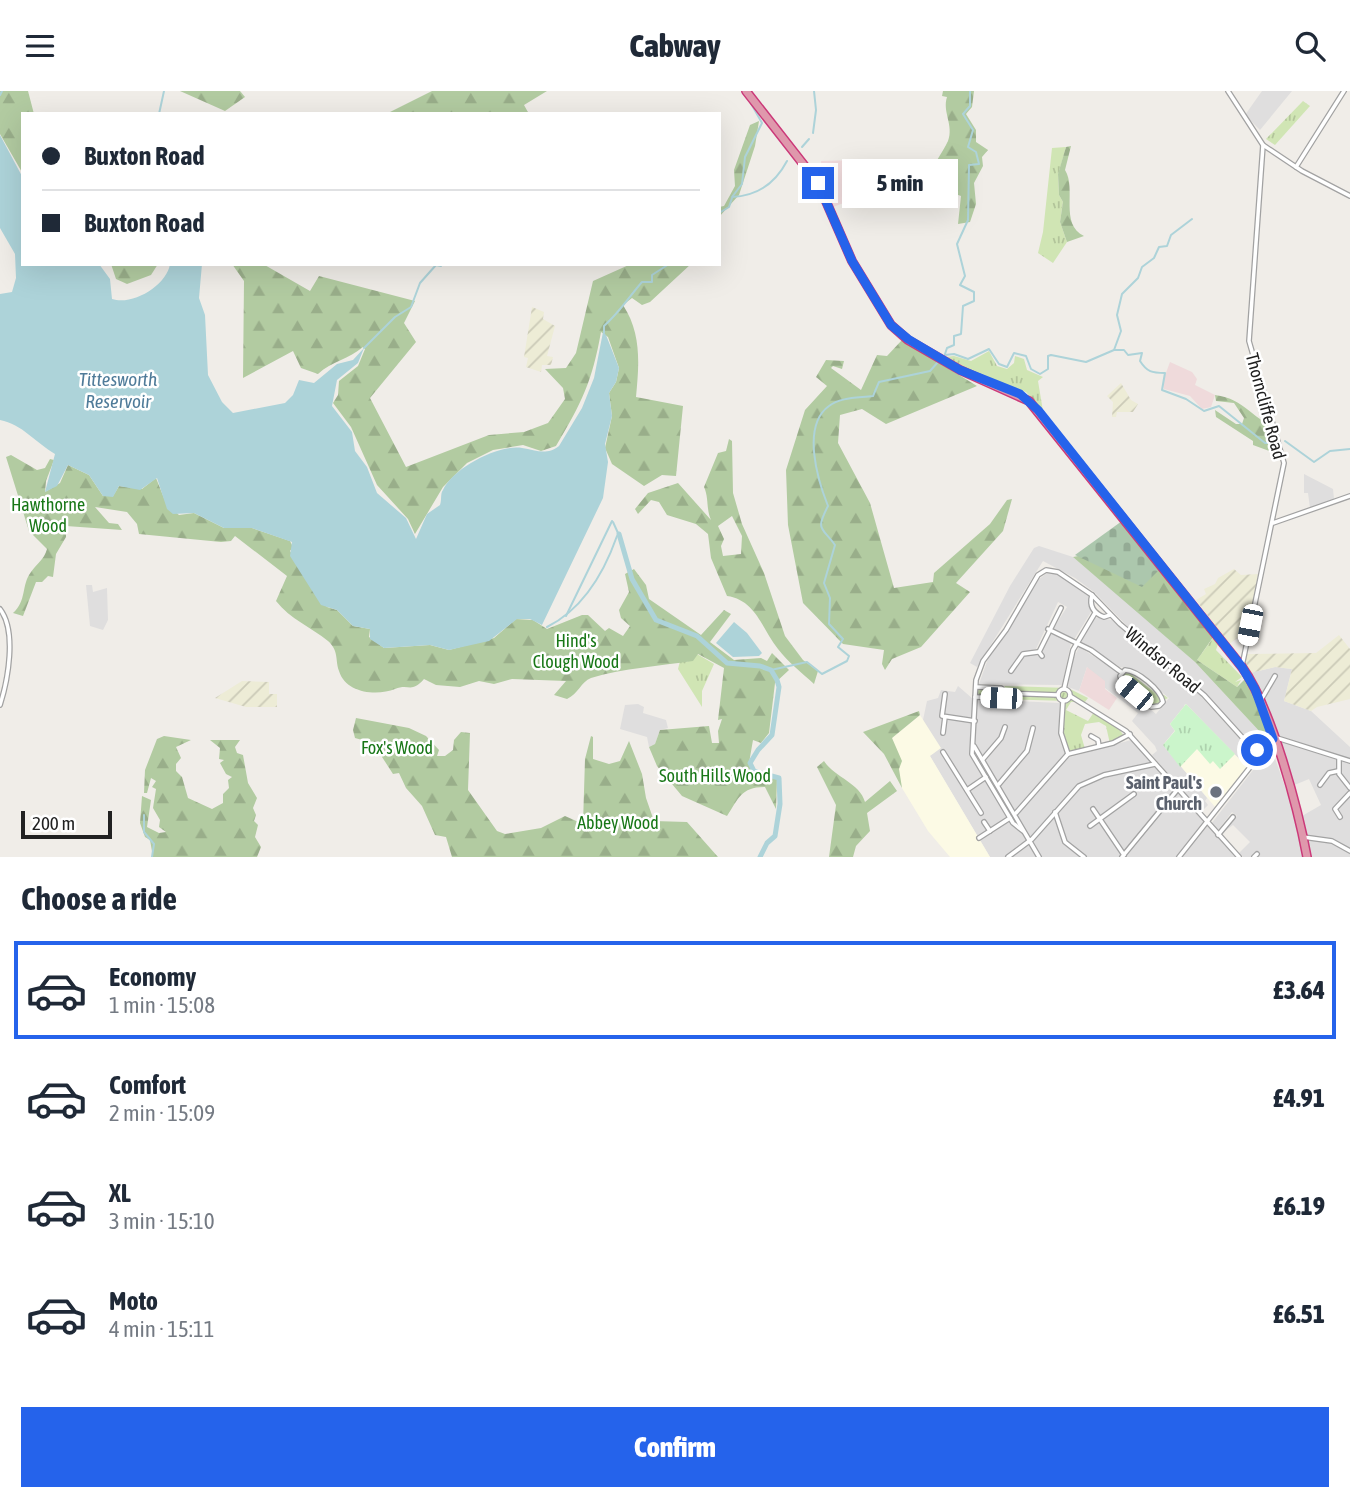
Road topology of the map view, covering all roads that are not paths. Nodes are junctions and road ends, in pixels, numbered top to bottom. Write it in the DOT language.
graph roads {
  1 [pos="746,91"];
  2 [pos="1228,91"];
  3 [pos="1343,91"];
  4 [pos="1263,145"];
  5 [pos="1296,166"];
  6 [pos="1350,196"];
  7 [pos="1350,496"];
  8 [pos="1272,523"];
  9 [pos="1092,595"];
  10 [pos="1061,608"];
  11 [pos="0,609"];
  12 [pos="1095,613"];
  13 [pos="1111,615"];
  14 [pos="1048,629"];
  15 [pos="1076,643"];
  16 [pos="1241,661"];
  17 [pos="1011,671"];
  18 [pos="1122,672"];
  19 [pos="1275,676"];
  20 [pos="976,687"];
  21 [pos="1064,689"];
  22 [pos="1006,693"];
  23 [pos="945,694"];
  24 [pos="1058,695"];
  25 [pos="1070,696"];
  26 [pos="975,697"];
  27 [pos="1063,701"];
  28 [pos="1260,702"];
  29 [pos="0,705"];
  30 [pos="945,717"];
  31 [pos="975,720"];
  32 [pos="1005,727"];
  33 [pos="1033,727"];
  34 [pos="943,733"];
  35 [pos="1130,734"];
  36 [pos="1093,736"];
  37 [pos="1273,739"];
  38 [pos="973,744"];
  39 [pos="1099,746"];
  40 [pos="1253,748"];
  41 [pos="1264,750"];
  42 [pos="943,752"];
  43 [pos="979,753"];
  44 [pos="1068,754"];
  45 [pos="972,757"];
  46 [pos="983,759"];
  47 [pos="1339,759"];
  48 [pos="1255,761"];
  49 [pos="1350,761"];
  50 [pos="1155,764"];
  51 [pos="1338,771"];
  52 [pos="986,777"];
  53 [pos="999,785"];
  54 [pos="1320,785"];
  55 [pos="1350,787"];
  56 [pos="1178,789"];
  57 [pos="967,790"];
  58 [pos="994,790"];
  59 [pos="1350,793"];
  60 [pos="1134,794"];
  61 [pos="1093,809"];
  62 [pos="1055,812"];
  63 [pos="981,813"];
  64 [pos="1016,813"];
  65 [pos="1234,817"];
  66 [pos="1340,817"];
  67 [pos="1010,818"];
  68 [pos="1101,819"];
  69 [pos="1019,821"];
  70 [pos="984,822"];
  71 [pos="1207,823"];
  72 [pos="1014,825"];
  73 [pos="1090,826"];
  74 [pos="990,831"];
  75 [pos="1023,831"];
  76 [pos="1218,835"];
  77 [pos="1303,837"];
  78 [pos="979,838"];
  79 [pos="1030,842"];
  80 [pos="1350,851"];
  81 [pos="1123,856"];
  82 [pos="1235,856"];
  83 [pos="1008,857"];
  84 [pos="1039,857"];
  85 [pos="1084,857"];
  86 [pos="1179,857"];
  87 [pos="1307,857"];
  1 -- 16 [label="highway"];
  2 -- 4 [label="street"];
  3 -- 5 [label="street"];
  4 -- 5 [label="street"];
  4 -- 8 [label="street, Thorncliffe Road"];
  5 -- 6 [label="street"];
  7 -- 8 [label="street"];
  8 -- 16 [label="street, Thorncliffe Road"];
  9 -- 12 [label="street"];
  9 -- 13 [label="street, Windsor Road"];
  9 -- 20 [label="street, Windsor Road"];
  10 -- 14 [label="street"];
  11 -- 29 [label="street"];
  12 -- 13 [label="street"];
  12 -- 15 [label="street"];
  13 -- 40 [label="street, Windsor Road"];
  14 -- 15 [label="street"];
  14 -- 17 [label="street"];
  15 -- 18 [label="street"];
  15 -- 21 [label="street"];
  16 -- 28 [label="highway"];
  18 -- 18 [label="street"];
  19 -- 28 [label="street"];
  20 -- 22 [label="street"];
  20 -- 26 [label="street"];
  21 -- 24 [label="street"];
  21 -- 25 [label="street"];
  22 -- 24 [label="street"];
  22 -- 26 [label="street"];
  23 -- 30 [label="street"];
  24 -- 27 [label="street"];
  25 -- 27 [label="street"];
  25 -- 35 [label="street"];
  26 -- 31 [label="street"];
  27 -- 44 [label="street"];
  28 -- 37 [label="highway"];
  30 -- 31 [label="street"];
  30 -- 34 [label="street"];
  31 -- 38 [label="street"];
  32 -- 46 [label="street"];
  33 -- 53 [label="street"];
  35 -- 39 [label="street"];
  35 -- 50 [label="street"];
  36 -- 39 [label="street"];
  37 -- 41 [label="street"];
  37 -- 47 [label="street"];
  37 -- 77 [label="highway"];
  38 -- 43 [label="street"];
  38 -- 45 [label="street"];
  39 -- 44 [label="street"];
  40 -- 41 [label="street"];
  40 -- 48 [label="street"];
  41 -- 48 [label="street"];
  42 -- 57 [label="street"];
  43 -- 45 [label="street"];
  43 -- 46 [label="street"];
  44 -- 64 [label="street"];
  45 -- 52 [label="street"];
  46 -- 53 [label="street"];
  47 -- 49 [label="street"];
  47 -- 51 [label="street"];
  48 -- 71 [label="street"];
  50 -- 56 [label="street"];
  50 -- 62 [label="street"];
  51 -- 54 [label="street"];
  51 -- 55 [label="street"];
  52 -- 57 [label="street"];
  52 -- 58 [label="street"];
  53 -- 58 [label="street"];
  53 -- 64 [label="street"];
  56 -- 71 [label="street"];
  56 -- 81 [label="street"];
  57 -- 63 [label="street"];
  58 -- 67 [label="street"];
  59 -- 66 [label="street"];
  60 -- 68 [label="street"];
  61 -- 68 [label="street"];
  62 -- 79 [label="street"];
  62 -- 85 [label="street"];
  64 -- 69 [label="street"];
  65 -- 76 [label="street"];
  67 -- 72 [label="street"];
  67 -- 74 [label="street"];
  68 -- 73 [label="street"];
  68 -- 81 [label="street"];
  69 -- 72 [label="street"];
  69 -- 75 [label="street"];
  70 -- 74 [label="street"];
  71 -- 76 [label="street"];
  71 -- 86 [label="street"];
  72 -- 75 [label="street"];
  74 -- 78 [label="street"];
  75 -- 79 [label="street"];
  76 -- 82 [label="street"];
  77 -- 80 [label="street"];
  77 -- 87 [label="highway"];
  79 -- 83 [label="street"];
  79 -- 84 [label="street"];
}
